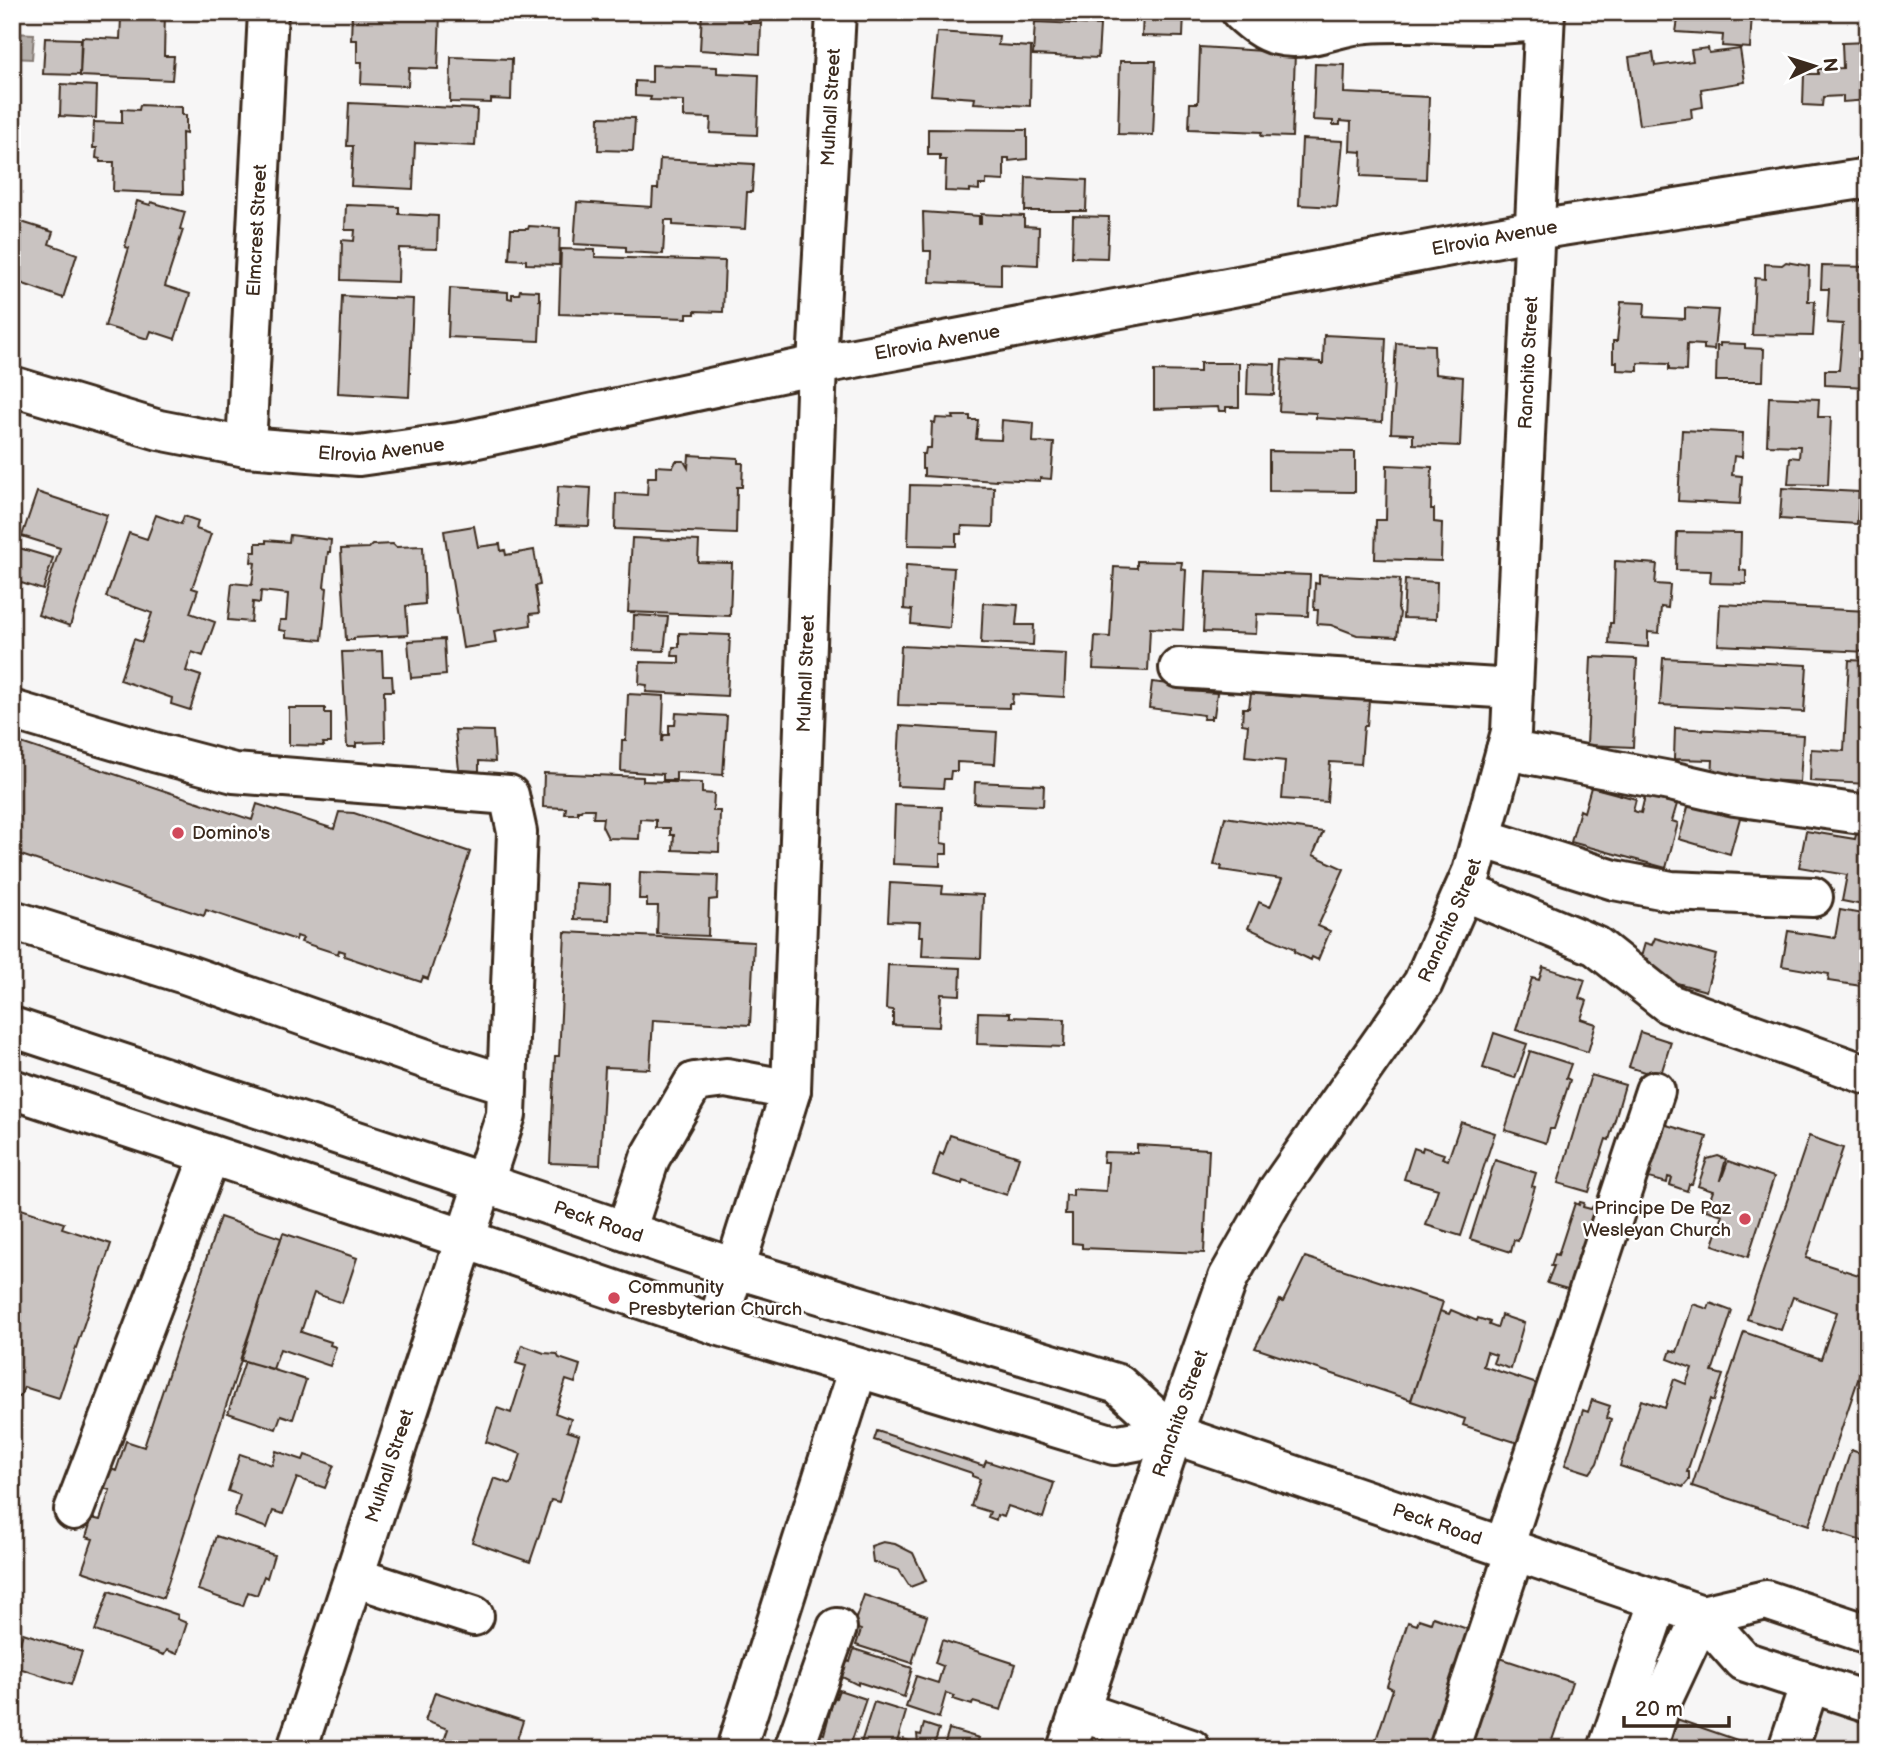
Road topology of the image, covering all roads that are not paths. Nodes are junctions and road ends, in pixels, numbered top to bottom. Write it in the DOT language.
graph roads {
  1 [pos="268,12"];
  2 [pos="836,12"];
  3 [pos="1241,12"];
  4 [pos="1545,16"];
  5 [pos="1868,177"];
  6 [pos="1536,230"];
  7 [pos="817,365"];
  8 [pos="12,386"];
  9 [pos="246,447"];
  10 [pos="1179,668"];
  11 [pos="1513,689"];
  12 [pos="12,709"];
  13 [pos="1506,750"];
  14 [pos="1868,815"];
  15 [pos="1482,838"];
  16 [pos="1464,891"];
  17 [pos="1812,897"];
  18 [pos="12,920"];
  19 [pos="12,1027"];
  20 [pos="1865,1074"];
  21 [pos="506,1084"];
  22 [pos="12,1089"];
  23 [pos="791,1090"];
  24 [pos="1655,1091"];
  25 [pos="210,1155"];
  26 [pos="484,1183"];
  27 [pos="626,1231"];
  28 [pos="465,1239"];
  29 [pos="734,1268"];
  30 [pos="717,1325"];
  31 [pos="858,1368"];
  32 [pos="1172,1434"];
  33 [pos="74,1510"];
  34 [pos="1509,1549"];
  35 [pos="354,1577"];
  36 [pos="1660,1600"];
  37 [pos="1702,1615"];
  38 [pos="474,1616"];
  39 [pos="837,1628"];
  40 [pos="1868,1634"];
  41 [pos="1810,1683"];
  42 [pos="1868,1702"];
  43 [pos="1080,1711"];
  44 [pos="738,1743"];
  45 [pos="297,1749"];
  46 [pos="794,1749"];
  47 [pos="1067,1749"];
  48 [pos="1191,1749"];
  49 [pos="1449,1749"];
  50 [pos="1608,1749"];
  51 [pos="1647,1749"];
  52 [pos="1788,1749"];
  1 -- 9 [label="street, Elmcrest Street"];
  2 -- 7 [label="street, Mulhall Street"];
  3 -- 4 [label="street"];
  4 -- 6 [label="street, Ranchito Street"];
  5 -- 6 [label="street, Elrovia Avenue"];
  6 -- 7 [label="street, Elrovia Avenue"];
  6 -- 11 [label="street, Ranchito Street"];
  7 -- 9 [label="street, Elrovia Avenue"];
  7 -- 23 [label="street, Mulhall Street"];
  8 -- 9 [label="street, Elrovia Avenue"];
  10 -- 11 [label="street"];
  11 -- 13 [label="street, Ranchito Street"];
  12 -- 21 [label="street, Mulhall Street"];
  13 -- 14 [label="street"];
  13 -- 15 [label="street, Ranchito Street"];
  15 -- 16 [label="street, Ranchito Street"];
  15 -- 17 [label="street"];
  16 -- 20 [label="street"];
  16 -- 32 [label="street, Ranchito Street"];
  18 -- 21 [label="street"];
  19 -- 26 [label="street, Peck Road"];
  21 -- 26 [label="street, Mulhall Street"];
  22 -- 25 [label="street, Peck Road"];
  23 -- 27 [label="street"];
  23 -- 29 [label="street, Mulhall Street"];
  24 -- 34 [label="street"];
  25 -- 28 [label="street, Peck Road"];
  25 -- 33 [label="street"];
  26 -- 27 [label="street, Peck Road"];
  26 -- 28 [label="street, Mulhall Street"];
  27 -- 29 [label="street, Peck Road"];
  28 -- 30 [label="street, Peck Road"];
  28 -- 35 [label="street, Mulhall Street"];
  29 -- 30 [label="street, Mulhall Street"];
  29 -- 32 [label="street, Peck Road"];
  30 -- 31 [label="street, Peck Road"];
  31 -- 32 [label="street, Peck Road"];
  31 -- 44 [label="street"];
  32 -- 34 [label="street, Peck Road"];
  32 -- 43 [label="street, Ranchito Street"];
  34 -- 36 [label="street, Peck Road"];
  34 -- 49 [label="street"];
  35 -- 38 [label="street"];
  35 -- 45 [label="street, Mulhall Street"];
  36 -- 37 [label="street, Peck Road"];
  36 -- 50 [label="street"];
  37 -- 40 [label="street"];
  37 -- 41 [label="street, Peck Road"];
  37 -- 51 [label="street"];
  39 -- 46 [label="street"];
  41 -- 42 [label="street, Peck Road"];
  41 -- 52 [label="street"];
  43 -- 47 [label="street, Ranchito Street"];
  43 -- 48 [label="street"];
}
